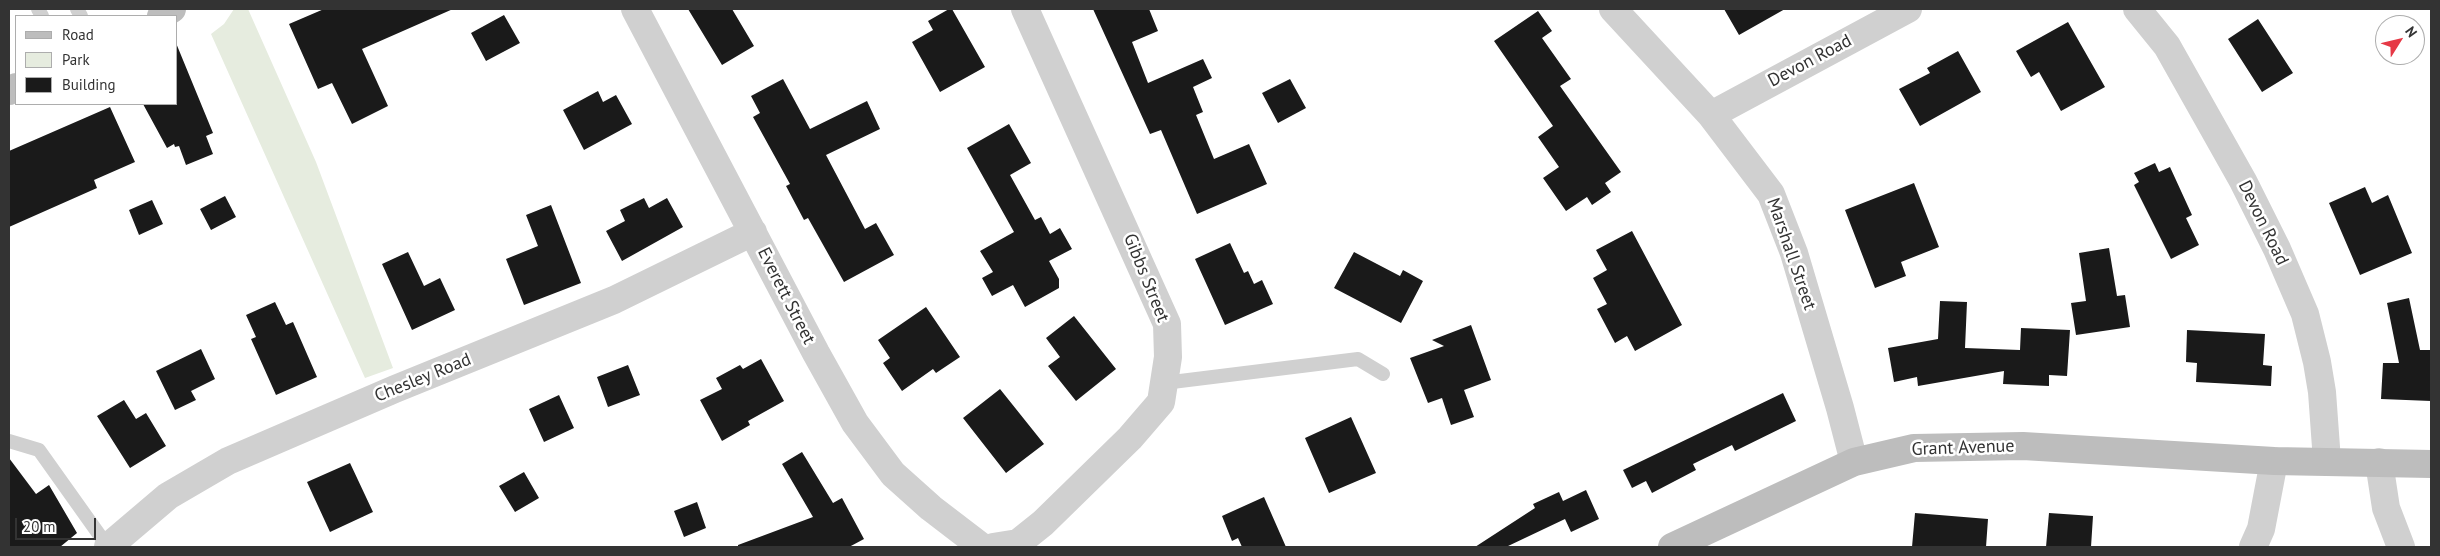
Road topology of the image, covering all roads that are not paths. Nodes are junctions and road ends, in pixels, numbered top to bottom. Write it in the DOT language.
graph roads {
  1 [pos="635,9"];
  2 [pos="1025,9"];
  3 [pos="1613,9"];
  4 [pos="1908,9"];
  5 [pos="2137,9"];
  6 [pos="1712,115"];
  7 [pos="753,232"];
  8 [pos="1383,374"];
  9 [pos="1164,383"];
  10 [pos="9,441"];
  11 [pos="2274,461"];
  12 [pos="2327,461"];
  13 [pos="1854,462"];
  14 [pos="2379,462"];
  15 [pos="2431,464"];
  16 [pos="108,547"];
  17 [pos="982,547"];
  18 [pos="993,547"];
  19 [pos="1672,547"];
  20 [pos="2253,547"];
  21 [pos="2401,547"];
  1 -- 7 [label="street, Everett Street"];
  2 -- 9 [label="street, Gibbs Street"];
  3 -- 6 [label="street, Marshall Street"];
  4 -- 6 [label="street, Devon Road"];
  5 -- 12 [label="street, Devon Road"];
  6 -- 13 [label="street, Marshall Street"];
  7 -- 16 [label="street, Chesley Road"];
  7 -- 17 [label="street, Everett Street"];
  8 -- 9 [label="lane"];
  9 -- 18 [label="street, Gibbs Street"];
  10 -- 16 [label="lane"];
  11 -- 12 [label="street, Grant Avenue"];
  11 -- 13 [label="street, Grant Avenue"];
  11 -- 20 [label="street"];
  12 -- 14 [label="street, Grant Avenue"];
  13 -- 19 [label="street, Grant Avenue"];
  14 -- 15 [label="street, Grant Avenue"];
  14 -- 21 [label="street"];
}
